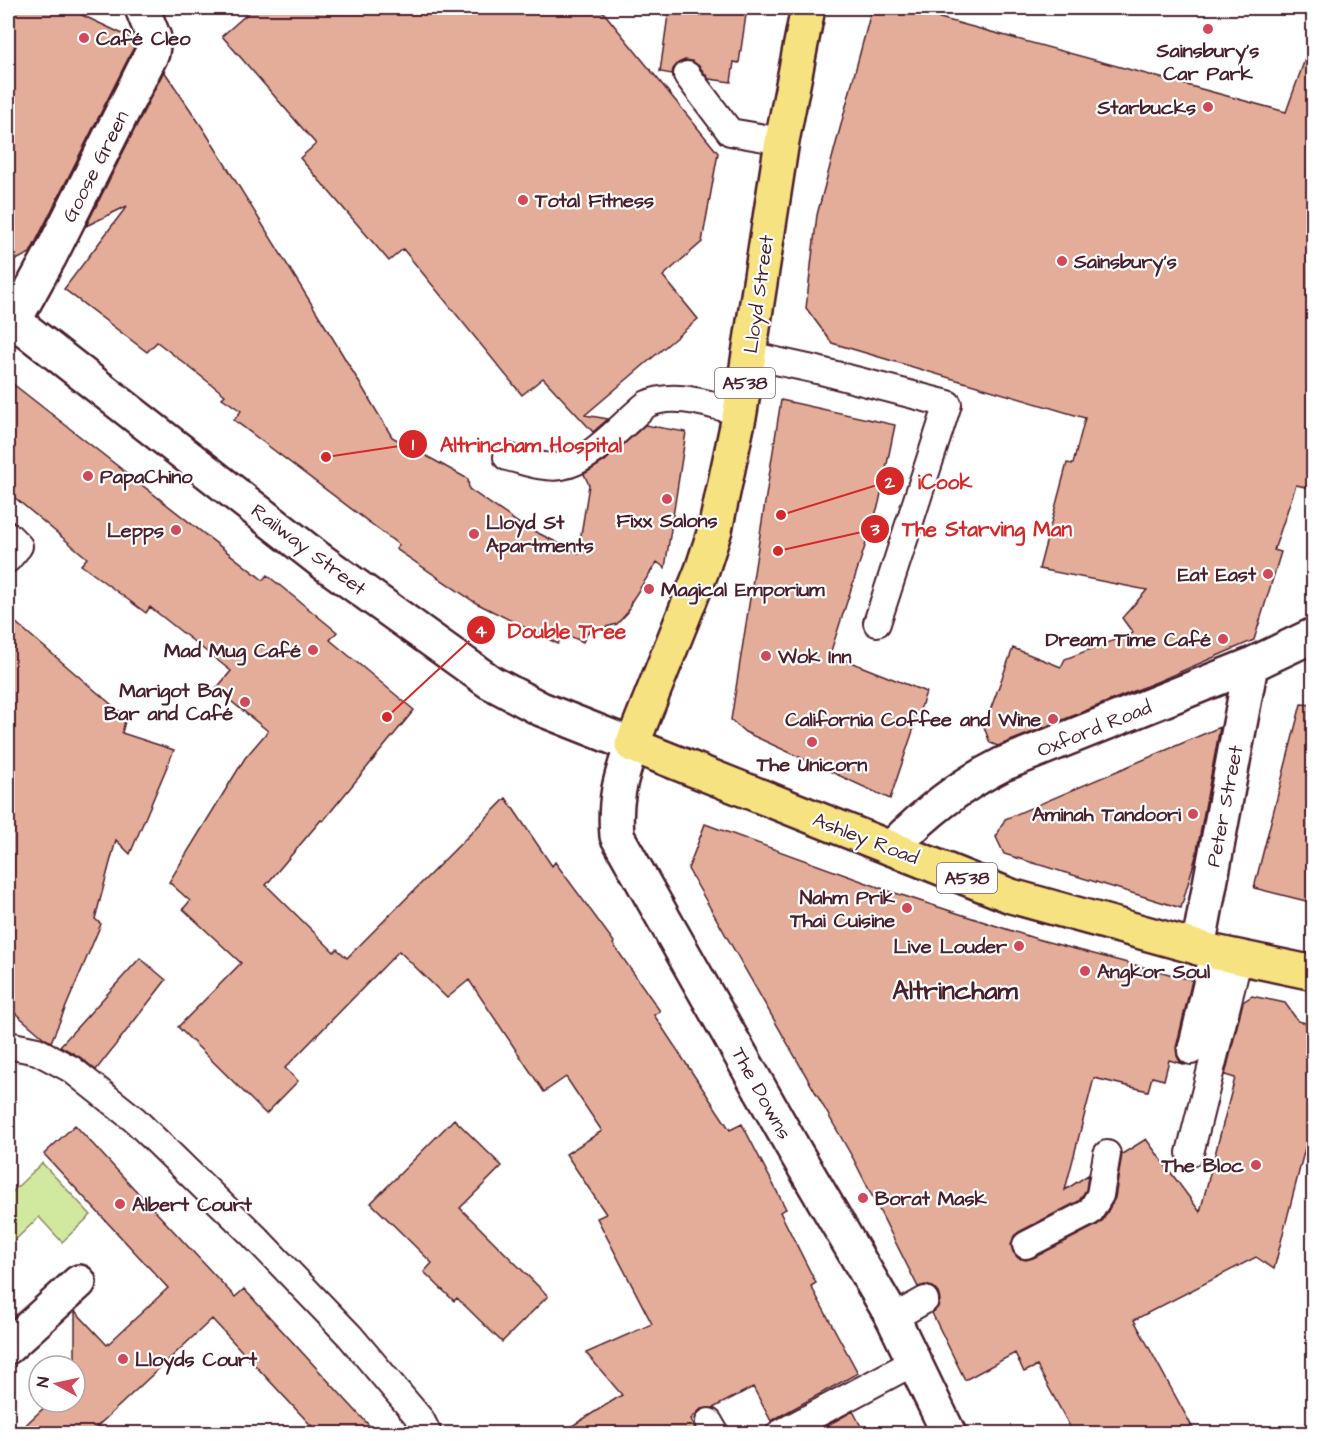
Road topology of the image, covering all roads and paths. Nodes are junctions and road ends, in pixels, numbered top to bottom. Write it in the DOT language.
graph roads {
  1 [pos="142,8"];
  2 [pos="808,8"];
  3 [pos="687,75"];
  4 [pos="782,141"];
  5 [pos="10,322"];
  6 [pos="749,355"];
  7 [pos="740,412"];
  8 [pos="507,457"];
  9 [pos="877,623"];
  10 [pos="1314,635"];
  11 [pos="1251,665"];
  12 [pos="632,745"];
  13 [pos="891,848"];
  14 [pos="1217,952"];
  15 [pos="1314,973"];
  16 [pos="8,1045"];
  17 [pos="1191,1051"];
  18 [pos="1190,1153"];
  19 [pos="1107,1154"];
  20 [pos="1026,1245"];
  21 [pos="79,1282"];
  22 [pos="925,1300"];
  23 [pos="893,1318"];
  24 [pos="8,1347"];
  25 [pos="914,1362"];
  26 [pos="428,1434"];
  27 [pos="778,1434"];
  28 [pos="949,1434"];
  1 -- 5 [label="street, Goose Green"];
  2 -- 4 [label="main road, Lloyd Street / A538"];
  3 -- 4 [label="lane"];
  4 -- 6 [label="main road, Lloyd Street / A538"];
  5 -- 12 [label="street, Railway Street"];
  6 -- 7 [label="main road, Lloyd Street / A538"];
  6 -- 9 [label="lane"];
  7 -- 8 [label="lane"];
  7 -- 12 [label="main road, Lloyd Street / A538"];
  10 -- 11 [label="street, Oxford Road"];
  11 -- 13 [label="street, Oxford Road"];
  11 -- 14 [label="street, Peter Street"];
  12 -- 13 [label="main road, Ashley Road / A538"];
  12 -- 23 [label="street, The Downs"];
  13 -- 14 [label="main road, Ashley Road / A538"];
  14 -- 15 [label="main road, Ashley Road / A538"];
  14 -- 17 [label="lane"];
  14 -- 18 [label="lane"];
  16 -- 26 [label="lane"];
  19 -- 20 [label="lane"];
  21 -- 24 [label="street"];
  22 -- 23 [label="lane"];
  23 -- 25 [label="street, The Downs"];
  25 -- 27 [label="lane"];
  25 -- 28 [label="street, The Downs"];
}
